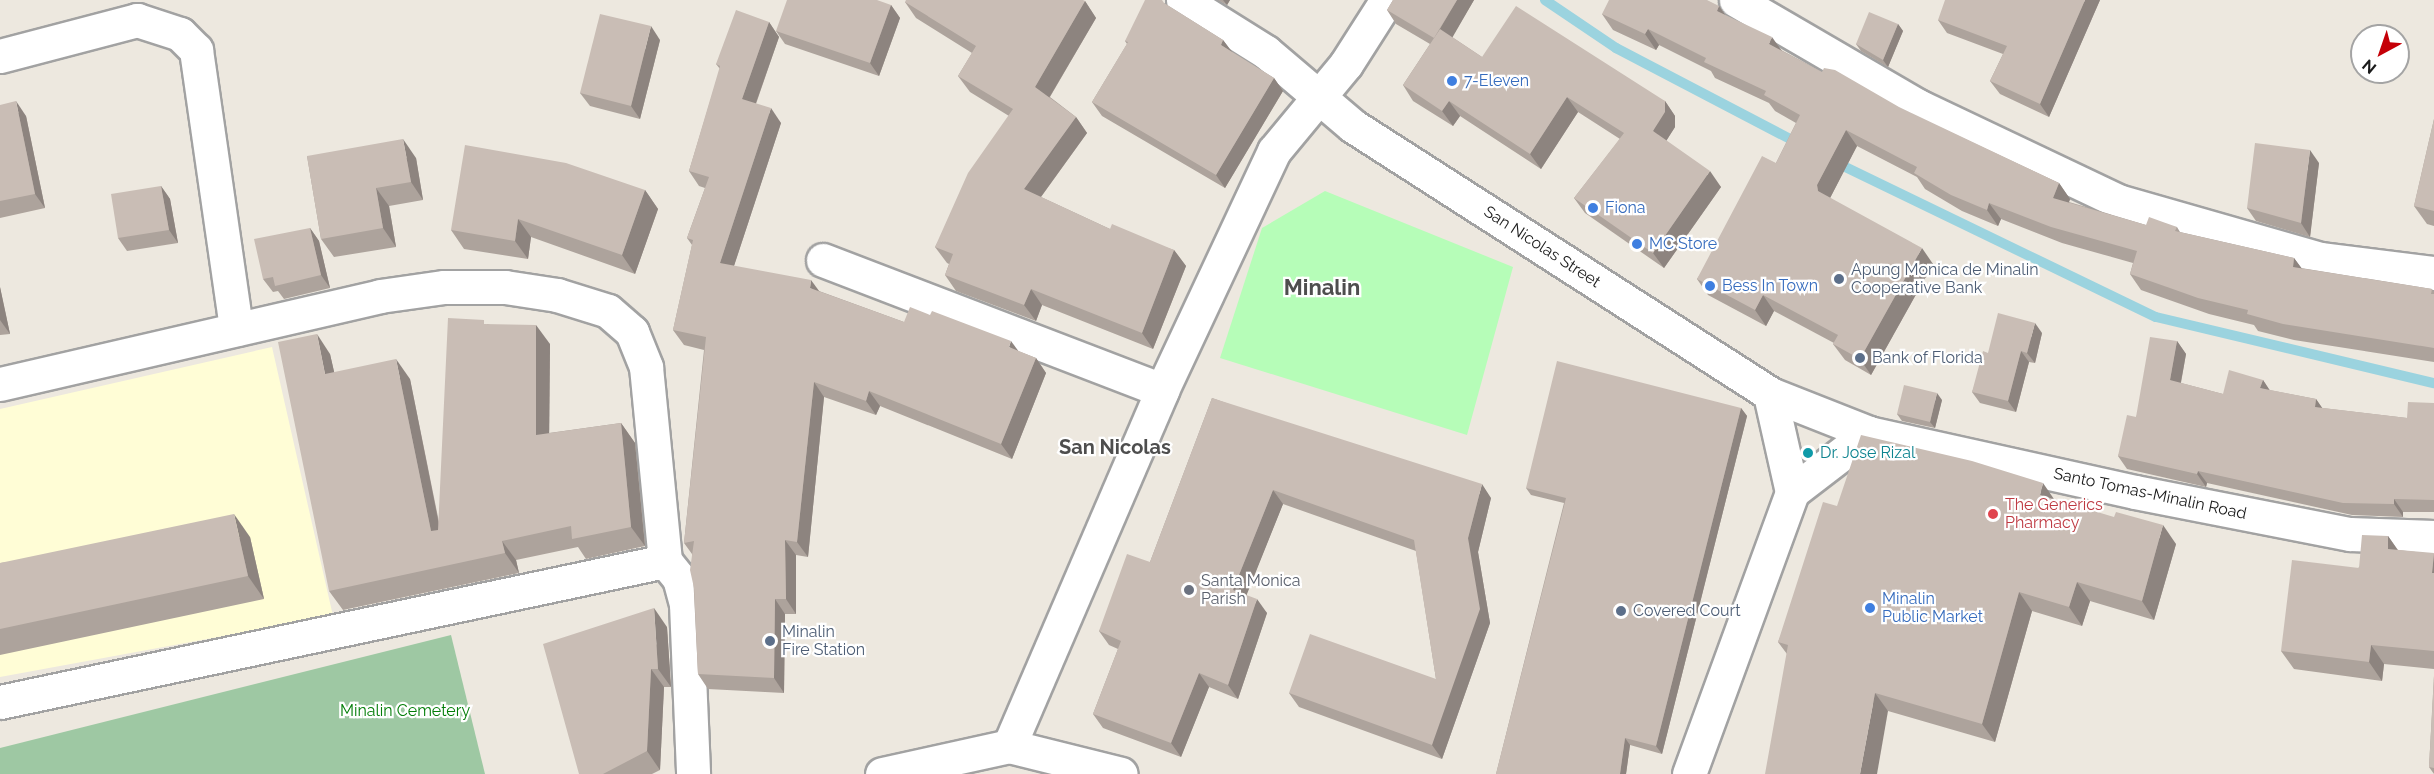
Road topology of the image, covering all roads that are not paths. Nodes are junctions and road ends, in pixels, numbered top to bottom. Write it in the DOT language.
graph roads {
  1 [pos="1183,0"];
  2 [pos="1387,0"];
  3 [pos="1736,0"];
  4 [pos="0,56"];
  5 [pos="1316,97"];
  6 [pos="823,260"];
  7 [pos="2434,273"];
  8 [pos="236,329"];
  9 [pos="0,384"];
  10 [pos="1162,390"];
  11 [pos="1770,394"];
  12 [pos="1869,433"];
  13 [pos="1792,492"];
  14 [pos="2434,537"];
  15 [pos="664,561"];
  16 [pos="0,702"];
  17 [pos="1009,746"];
  18 [pos="693,774"];
  19 [pos="882,774"];
  20 [pos="1121,774"];
  21 [pos="1689,774"];
  1 -- 5 [label="street, San Nicolas Street"];
  2 -- 5 [label="street"];
  3 -- 7 [label="street"];
  4 -- 8 [label="street"];
  5 -- 10 [label="street"];
  5 -- 11 [label="street, San Nicolas Street"];
  6 -- 10 [label="street"];
  8 -- 9 [label="street"];
  8 -- 15 [label="street"];
  10 -- 17 [label="street"];
  11 -- 12 [label="street, Santo Tomas-Minalin Road"];
  11 -- 13 [label="street"];
  12 -- 13 [label="street"];
  12 -- 14 [label="street, Santo Tomas-Minalin Road"];
  13 -- 21 [label="street"];
  15 -- 16 [label="street"];
  15 -- 18 [label="street"];
  17 -- 19 [label="street"];
  17 -- 20 [label="street"];
}
